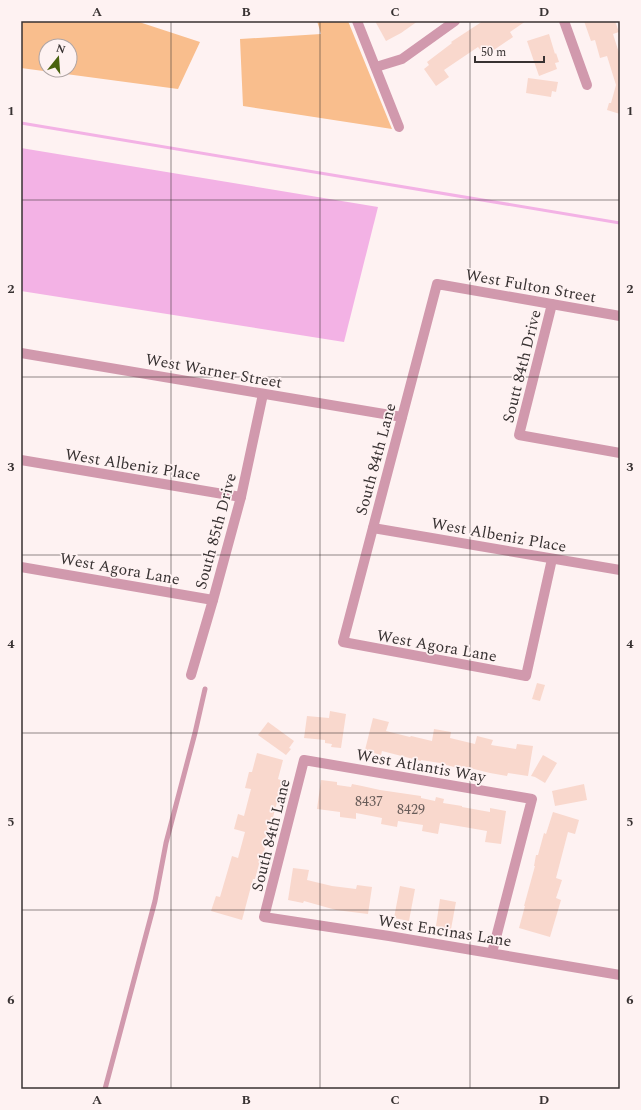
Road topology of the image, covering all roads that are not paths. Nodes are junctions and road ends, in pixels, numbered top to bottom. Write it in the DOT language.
graph roads {
  1 [pos="357,21"];
  2 [pos="455,21"];
  3 [pos="564,21"];
  4 [pos="376,67"];
  5 [pos="586,85"];
  6 [pos="399,127"];
  7 [pos="437,284"];
  8 [pos="552,304"];
  9 [pos="620,316"];
  10 [pos="21,353"];
  11 [pos="263,394"];
  12 [pos="402,417"];
  13 [pos="620,453"];
  14 [pos="21,460"];
  15 [pos="241,497"];
  16 [pos="373,528"];
  17 [pos="552,558"];
  18 [pos="21,567"];
  19 [pos="620,570"];
  20 [pos="213,600"];
  21 [pos="343,642"];
  22 [pos="190,675"];
  23 [pos="205,689"];
  24 [pos="304,760"];
  25 [pos="264,917"];
  26 [pos="492,953"];
  27 [pos="620,974"];
  28 [pos="105,1089"];
  1 -- 4 [label="street"];
  2 -- 4 [label="street"];
  3 -- 5 [label="street"];
  4 -- 6 [label="street"];
  7 -- 8 [label="street, West Fulton Street"];
  7 -- 12 [label="street, South 84th Lane"];
  8 -- 9 [label="street, West Fulton Street"];
  8 -- 13 [label="street, Soutt 84th Drive"];
  10 -- 11 [label="street, West Warner Street"];
  11 -- 12 [label="street, West Warner Street"];
  11 -- 15 [label="street, South 85th Drive"];
  12 -- 16 [label="street, South 84th Lane"];
  14 -- 15 [label="street, West Albeniz Place"];
  15 -- 20 [label="street, South 85th Drive"];
  16 -- 17 [label="street, West Albeniz Place"];
  16 -- 21 [label="street, South 84th Lane"];
  17 -- 19 [label="street, West Albeniz Place"];
  17 -- 21 [label="street, West Agora Lane"];
  18 -- 20 [label="street, West Agora Lane"];
  20 -- 22 [label="street, South 85th Drive"];
  23 -- 28 [label="lane"];
  24 -- 25 [label="street, South 84th Lane"];
  24 -- 26 [label="street, West Atlantis Way"];
  25 -- 26 [label="street, West Encinas Lane"];
  26 -- 27 [label="street, West Encinas Lane"];
}
